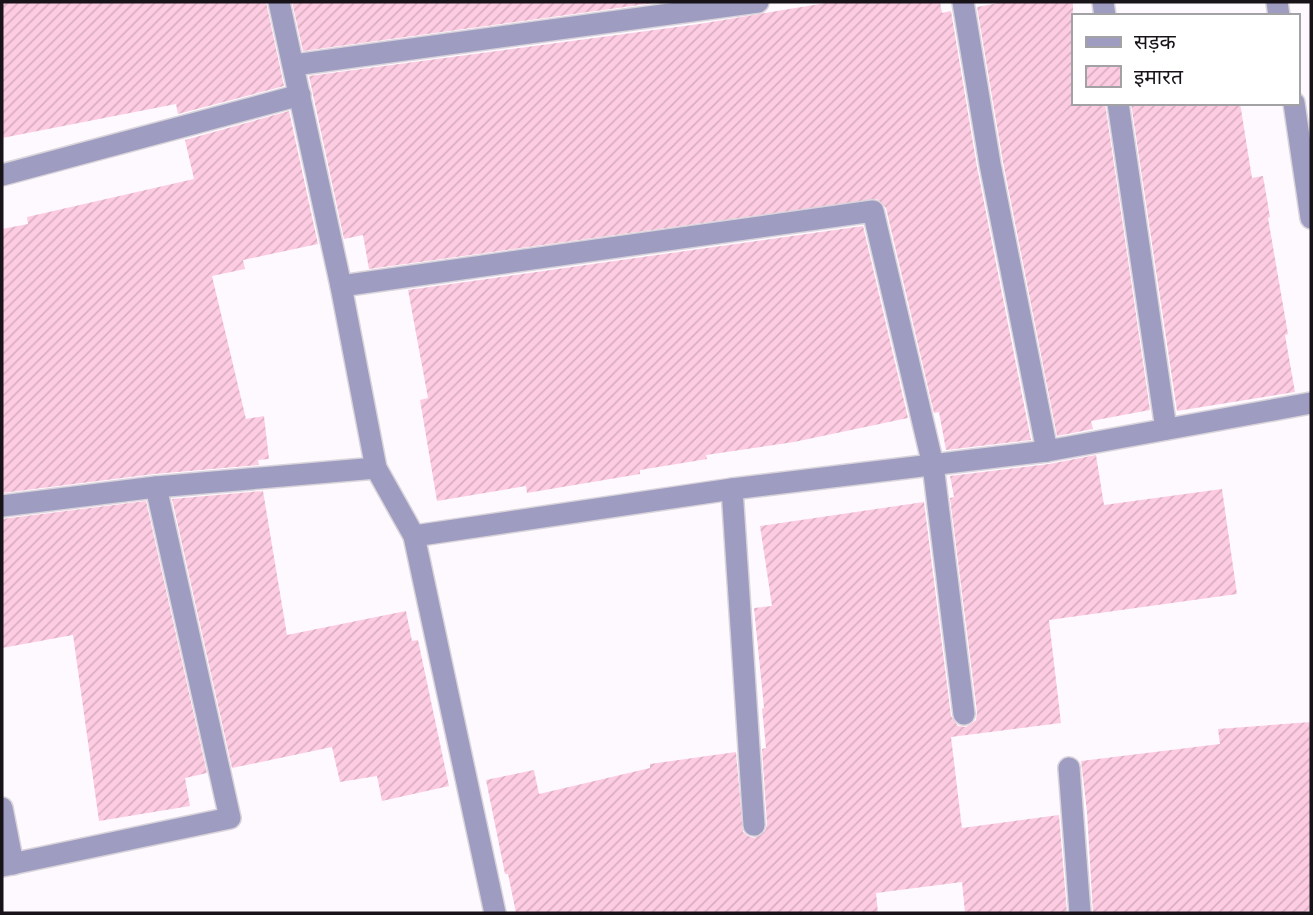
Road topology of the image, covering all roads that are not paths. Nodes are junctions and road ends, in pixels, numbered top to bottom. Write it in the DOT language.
graph roads {
  1 [pos="279,2"];
  2 [pos="758,2"];
  3 [pos="963,2"];
  4 [pos="294,65"];
  5 [pos="300,96"];
  6 [pos="1118,105"];
  7 [pos="1294,105"];
  8 [pos="2,175"];
  9 [pos="1311,218"];
  10 [pos="341,286"];
  11 [pos="1311,403"];
  12 [pos="1166,429"];
  13 [pos="1047,451"];
  14 [pos="933,465"];
  15 [pos="376,468"];
  16 [pos="156,487"];
  17 [pos="732,489"];
  18 [pos="2,506"];
  19 [pos="414,536"];
  20 [pos="964,714"];
  21 [pos="1069,768"];
  22 [pos="2,808"];
  23 [pos="754,825"];
  24 [pos="8,865"];
  25 [pos="495,913"];
  26 [pos="1080,913"];
  1 -- 4 [label="street"];
  2 -- 4 [label="street"];
  3 -- 13 [label="street"];
  4 -- 5 [label="street"];
  5 -- 8 [label="street"];
  5 -- 10 [label="street"];
  6 -- 12 [label="street"];
  7 -- 9 [label="street"];
  10 -- 14 [label="street"];
  10 -- 15 [label="street"];
  11 -- 12 [label="street"];
  12 -- 13 [label="street"];
  13 -- 14 [label="street"];
  14 -- 17 [label="street"];
  14 -- 20 [label="street"];
  15 -- 16 [label="street"];
  15 -- 19 [label="street"];
  16 -- 18 [label="street"];
  16 -- 24 [label="street"];
  17 -- 19 [label="street"];
  17 -- 23 [label="street"];
  19 -- 25 [label="street"];
  21 -- 26 [label="street"];
  22 -- 24 [label="street"];
}
